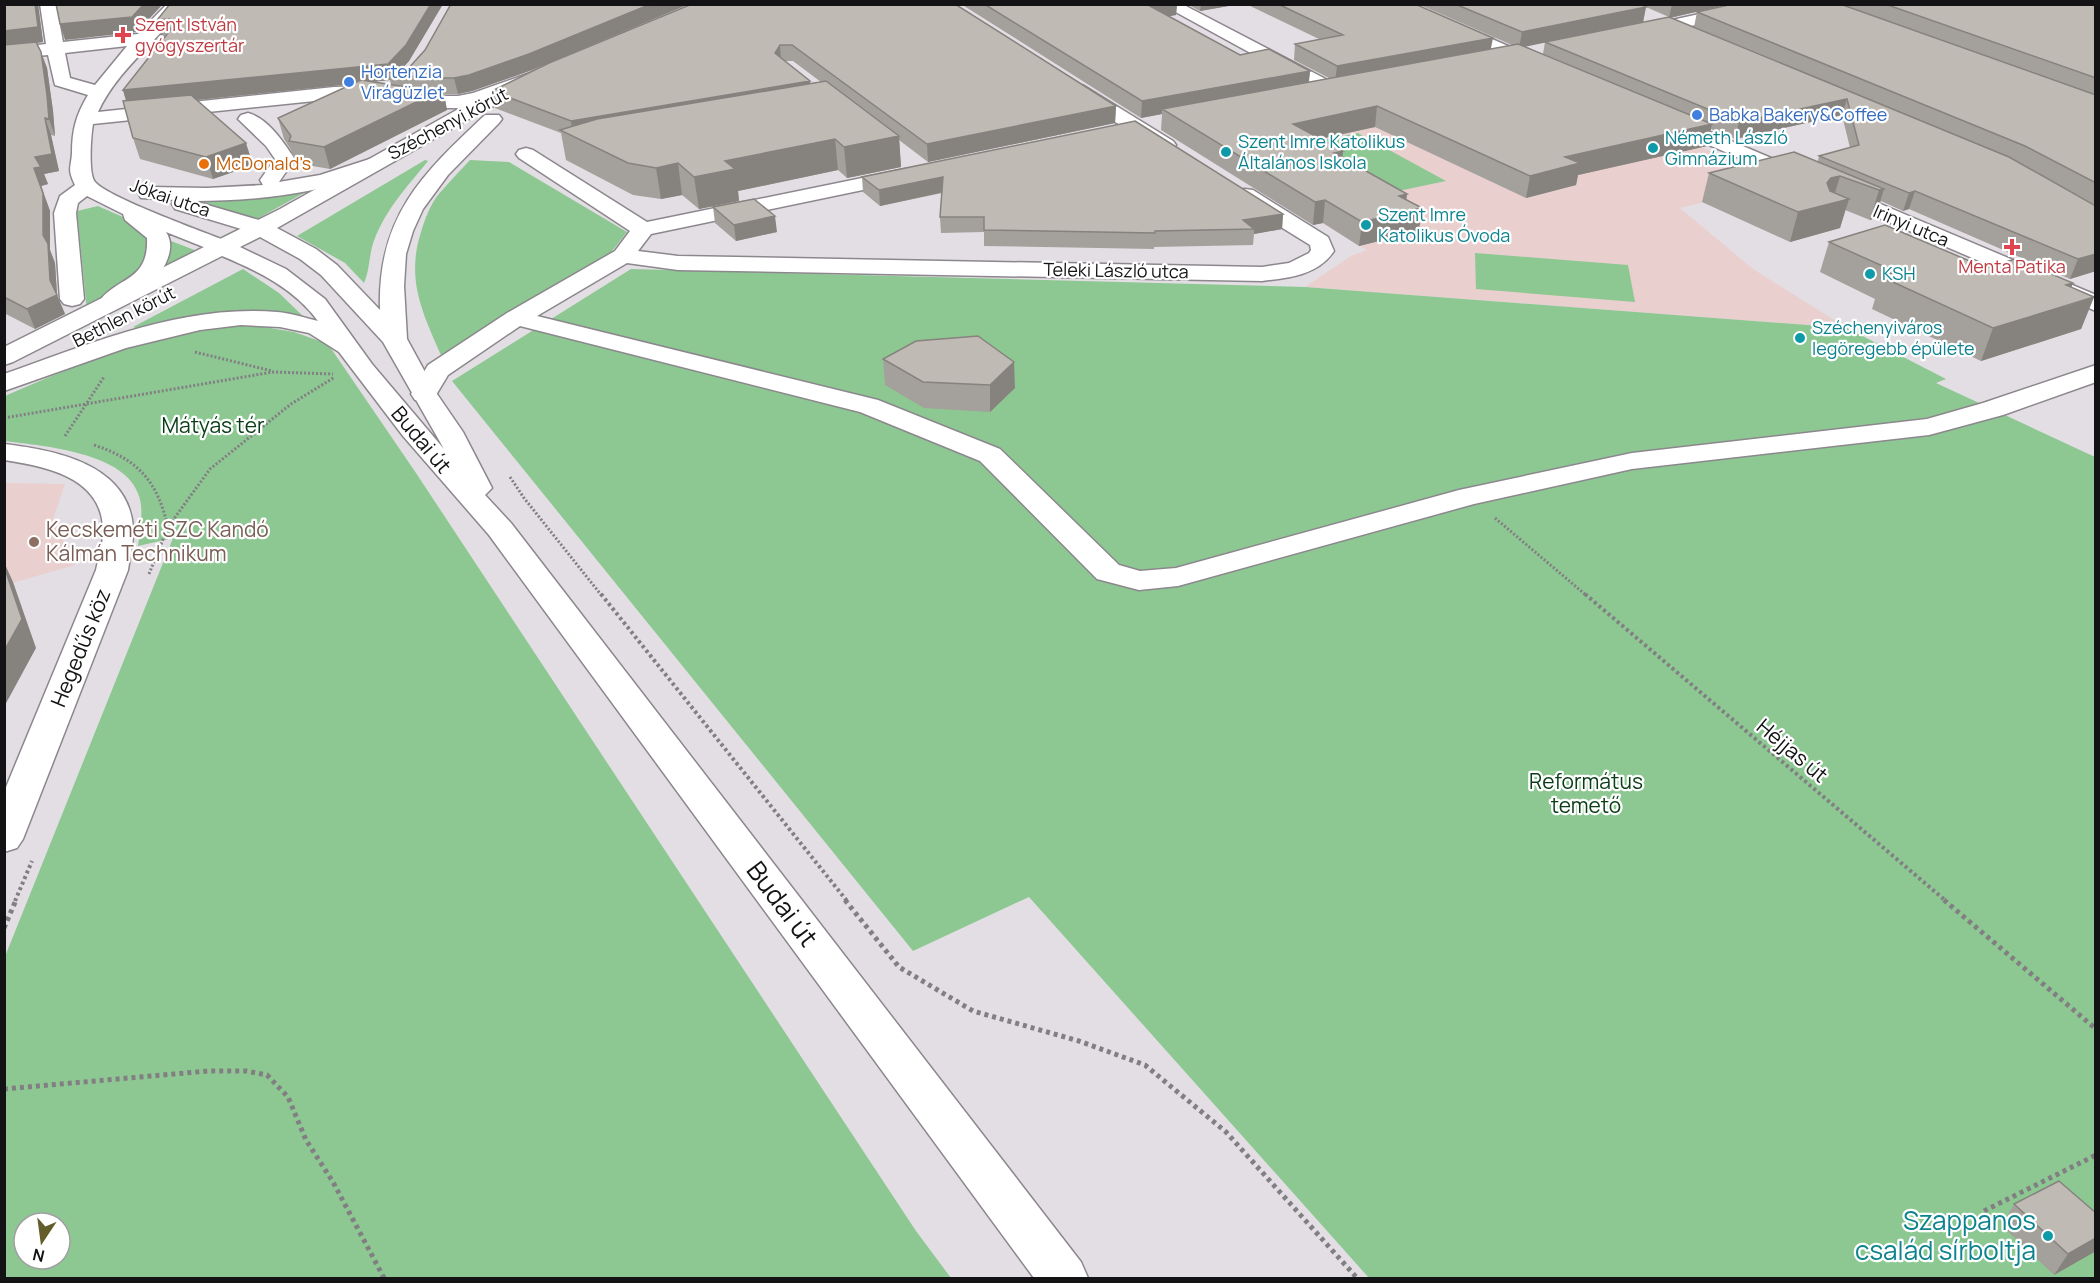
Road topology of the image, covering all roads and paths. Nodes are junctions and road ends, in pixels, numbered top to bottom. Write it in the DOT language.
graph roads {
  1 [pos="48,4"];
  2 [pos="177,4"];
  3 [pos="1169,4"];
  4 [pos="1396,4"];
  5 [pos="1770,4"];
  6 [pos="1640,13"];
  7 [pos="1673,26"];
  8 [pos="1618,36"];
  9 [pos="144,39"];
  10 [pos="1706,39"];
  11 [pos="62,47"];
  12 [pos="1552,49"];
  13 [pos="4,54"];
  14 [pos="1516,56"];
  15 [pos="125,63"];
  16 [pos="1482,63"];
  17 [pos="1552,71"];
  18 [pos="551,76"];
  19 [pos="1065,82"];
  20 [pos="1358,86"];
  21 [pos="1334,91"];
  22 [pos="99,92"];
  23 [pos="365,92"];
  24 [pos="1300,97"];
  25 [pos="424,102"];
  26 [pos="351,107"];
  27 [pos="159,111"];
  28 [pos="1647,111"];
  29 [pos="85,119"];
  30 [pos="248,119"];
  31 [pos="492,119"];
  32 [pos="1164,122"];
  33 [pos="1136,127"];
  34 [pos="1113,132"];
  35 [pos="550,150"];
  36 [pos="1181,155"];
  37 [pos="905,158"];
  38 [pos="379,162"];
  39 [pos="94,179"];
  40 [pos="270,180"];
  41 [pos="1806,182"];
  42 [pos="1231,186"];
  43 [pos="134,195"];
  44 [pos="1788,195"];
  45 [pos="1900,221"];
  46 [pos="644,229"];
  47 [pos="1869,230"];
  48 [pos="271,233"];
  49 [pos="221,247"];
  50 [pos="623,256"];
  51 [pos="244,257"];
  52 [pos="72,299"];
  53 [pos="2096,304"];
  54 [pos="96,312"];
  55 [pos="516,318"];
  56 [pos="394,339"];
  57 [pos="193,352"];
  58 [pos="4,357"];
  59 [pos="344,361"];
  60 [pos="273,372"];
  61 [pos="2096,373"];
  62 [pos="106,374"];
  63 [pos="4,377"];
  64 [pos="4,383"];
  65 [pos="424,394"];
  66 [pos="88,403"];
  67 [pos="4,418"];
  68 [pos="73,439"];
  69 [pos="93,444"];
  70 [pos="4,452"];
  71 [pos="504,468"];
  72 [pos="1469,496"];
  73 [pos="500,529"];
  74 [pos="4,839"];
  75 [pos="2096,1029"];
  76 [pos="4,1089"];
  77 [pos="2096,1155"];
  78 [pos="1984,1211"];
  79 [pos="384,1278"];
  80 [pos="1064,1278"];
  81 [pos="1357,1278"];
  1 -- 11 [label="street"];
  2 -- 9 [label="street"];
  3 -- 21 [label="street"];
  4 -- 14 [label="street"];
  5 -- 7 [label="street"];
  6 -- 7 [label="street"];
  7 -- 8 [label="street"];
  7 -- 10 [label="street"];
  9 -- 11 [label="street"];
  9 -- 15 [label="street"];
  11 -- 13 [label="street"];
  11 -- 15 [label="street"];
  11 -- 22 [label="street"];
  12 -- 14 [label="street"];
  14 -- 16 [label="street"];
  14 -- 17 [label="street"];
  15 -- 22 [label="street"];
  18 -- 25 [label="street"];
  18 -- 31 [label="street, Széchenyi körút"];
  18 -- 38 [label="street, Széchenyi körút"];
  19 -- 33 [label="street"];
  20 -- 21 [label="street"];
  21 -- 24 [label="street"];
  22 -- 29 [label="street"];
  23 -- 25 [label="street"];
  23 -- 26 [label="street"];
  23 -- 27 [label="street"];
  25 -- 26 [label="street"];
  26 -- 30 [label="street"];
  27 -- 29 [label="street"];
  27 -- 30 [label="street"];
  28 -- 41 [label="street, Irinyi utca"];
  29 -- 39 [label="street"];
  30 -- 40 [label="street"];
  31 -- 48 [label="street, Széchenyi körút"];
  31 -- 56 [label="street"];
  32 -- 33 [label="street"];
  33 -- 34 [label="street"];
  33 -- 36 [label="street"];
  35 -- 46 [label="street"];
  37 -- 46 [label="street"];
  38 -- 43 [label="street"];
  38 -- 48 [label="street, Széchenyi körút"];
  39 -- 43 [label="street, Jókai utca"];
  39 -- 52 [label="street"];
  41 -- 44 [label="street"];
  41 -- 45 [label="street, Irinyi utca"];
  42 -- 50 [label="street, Teleki László utca"];
  43 -- 48 [label="street, Jókai utca"];
  43 -- 49 [label="street, Jókai utca"];
  43 -- 54 [label="street"];
  45 -- 47 [label="street"];
  45 -- 53 [label="street, Irinyi utca"];
  46 -- 50 [label="street"];
  48 -- 49 [label="street, Bethlen körút"];
  48 -- 51 [label="street, Bethlen körút"];
  48 -- 56 [label="street, Jókai utca"];
  49 -- 51 [label="street, Jókai utca"];
  49 -- 54 [label="street, Bethlen körút"];
  50 -- 55 [label="street"];
  51 -- 59 [label="street, Jókai utca"];
  51 -- 63 [label="street, Bethlen körút"];
  54 -- 58 [label="street, Bethlen körút"];
  55 -- 65 [label="street"];
  55 -- 72 [label="street"];
  56 -- 65 [label="street, Budai út"];
  57 -- 60 [label="path"];
  59 -- 60 [label="path"];
  59 -- 64 [label="street"];
  59 -- 69 [label="path"];
  59 -- 73 [label="street, Budai út"];
  60 -- 66 [label="path"];
  61 -- 72 [label="street"];
  62 -- 66 [label="path"];
  65 -- 73 [label="street, Budai út"];
  66 -- 67 [label="path"];
  66 -- 68 [label="path"];
  70 -- 74 [label="street, Hegedűs köz"];
  71 -- 81 [label="path"];
  72 -- 75 [label="path, Héjjas út"];
  73 -- 80 [label="street, Budai út"];
  76 -- 79 [label="path"];
  77 -- 78 [label="path"];
}
